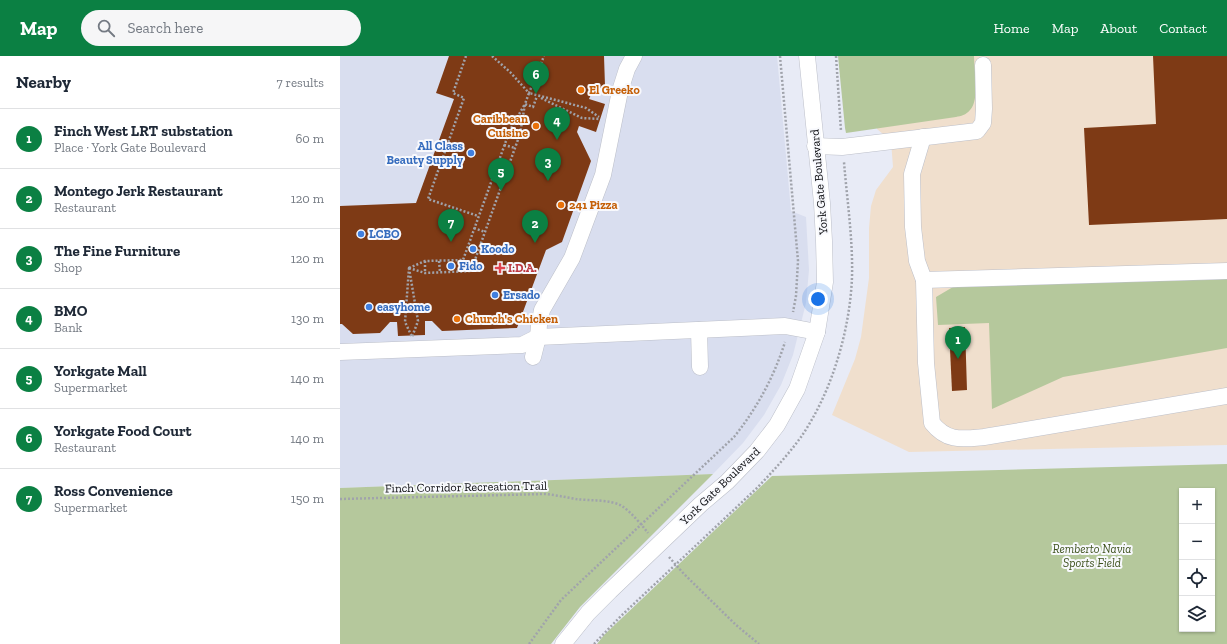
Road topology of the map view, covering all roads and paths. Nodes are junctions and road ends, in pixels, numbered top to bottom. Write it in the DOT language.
graph roads {
  1 [pos="466,56"];
  2 [pos="492,56"];
  3 [pos="544,56"];
  4 [pos="634,56"];
  5 [pos="780,56"];
  6 [pos="807,56"];
  7 [pos="836,56"];
  8 [pos="983,65"];
  9 [pos="529,93"];
  10 [pos="537,96"];
  11 [pos="525,104"];
  12 [pos="586,108"];
  13 [pos="603,119"];
  14 [pos="510,130"];
  15 [pos="520,134"];
  16 [pos="923,137"];
  17 [pos="504,145"];
  18 [pos="815,146"];
  19 [pos="842,147"];
  20 [pos="515,148"];
  21 [pos="478,216"];
  22 [pos="474,228"];
  23 [pos="485,232"];
  24 [pos="439,260"];
  25 [pos="425,261"];
  26 [pos="409,268"];
  27 [pos="1227,271"];
  28 [pos="440,272"];
  29 [pos="425,273"];
  30 [pos="924,280"];
  31 [pos="790,327"];
  32 [pos="699,330"];
  33 [pos="817,332"];
  34 [pos="538,337"];
  35 [pos="340,352"];
  36 [pos="533,358"];
  37 [pos="700,367"];
  38 [pos="1227,396"];
  39 [pos="340,499"];
  40 [pos="641,525"];
  41 [pos="650,536"];
  42 [pos="666,554"];
  43 [pos="675,565"];
  44 [pos="529,644"];
  45 [pos="563,644"];
  46 [pos="594,644"];
  47 [pos="759,644"];
  1 -- 21 [label="path"];
  2 -- 9 [label="path"];
  3 -- 9 [label="path"];
  4 -- 34 [label="street"];
  5 -- 31 [label="path"];
  6 -- 18 [label="street, York Gate Boulevard"];
  7 -- 19 [label="path"];
  8 -- 16 [label="street"];
  9 -- 10 [label="path"];
  9 -- 11 [label="path"];
  10 -- 11 [label="path"];
  10 -- 12 [label="path"];
  10 -- 13 [label="path"];
  11 -- 14 [label="path"];
  11 -- 15 [label="path"];
  14 -- 15 [label="path"];
  14 -- 17 [label="path"];
  15 -- 20 [label="path"];
  16 -- 19 [label="street"];
  16 -- 30 [label="street"];
  17 -- 20 [label="path"];
  17 -- 21 [label="path"];
  18 -- 19 [label="street"];
  18 -- 33 [label="street, York Gate Boulevard"];
  19 -- 43 [label="path"];
  20 -- 23 [label="path"];
  21 -- 22 [label="path"];
  22 -- 23 [label="path"];
  22 -- 24 [label="path"];
  23 -- 28 [label="path"];
  24 -- 25 [label="path"];
  24 -- 28 [label="path"];
  25 -- 26 [label="path"];
  25 -- 29 [label="path"];
  26 -- 26 [label="path"];
  26 -- 29 [label="path"];
  27 -- 30 [label="street"];
  28 -- 29 [label="path"];
  30 -- 38 [label="street"];
  31 -- 32 [label="street"];
  31 -- 33 [label="street"];
  31 -- 40 [label="path"];
  32 -- 34 [label="street"];
  32 -- 37 [label="street"];
  33 -- 45 [label="street, York Gate Boulevard"];
  34 -- 35 [label="street"];
  34 -- 36 [label="street"];
  39 -- 40 [label="path, Finch Corridor Recreation Trail"];
  40 -- 41 [label="path, Finch Corridor Recreation Trail"];
  40 -- 44 [label="path"];
  42 -- 43 [label="path"];
  43 -- 46 [label="path"];
  43 -- 47 [label="path"];
}
